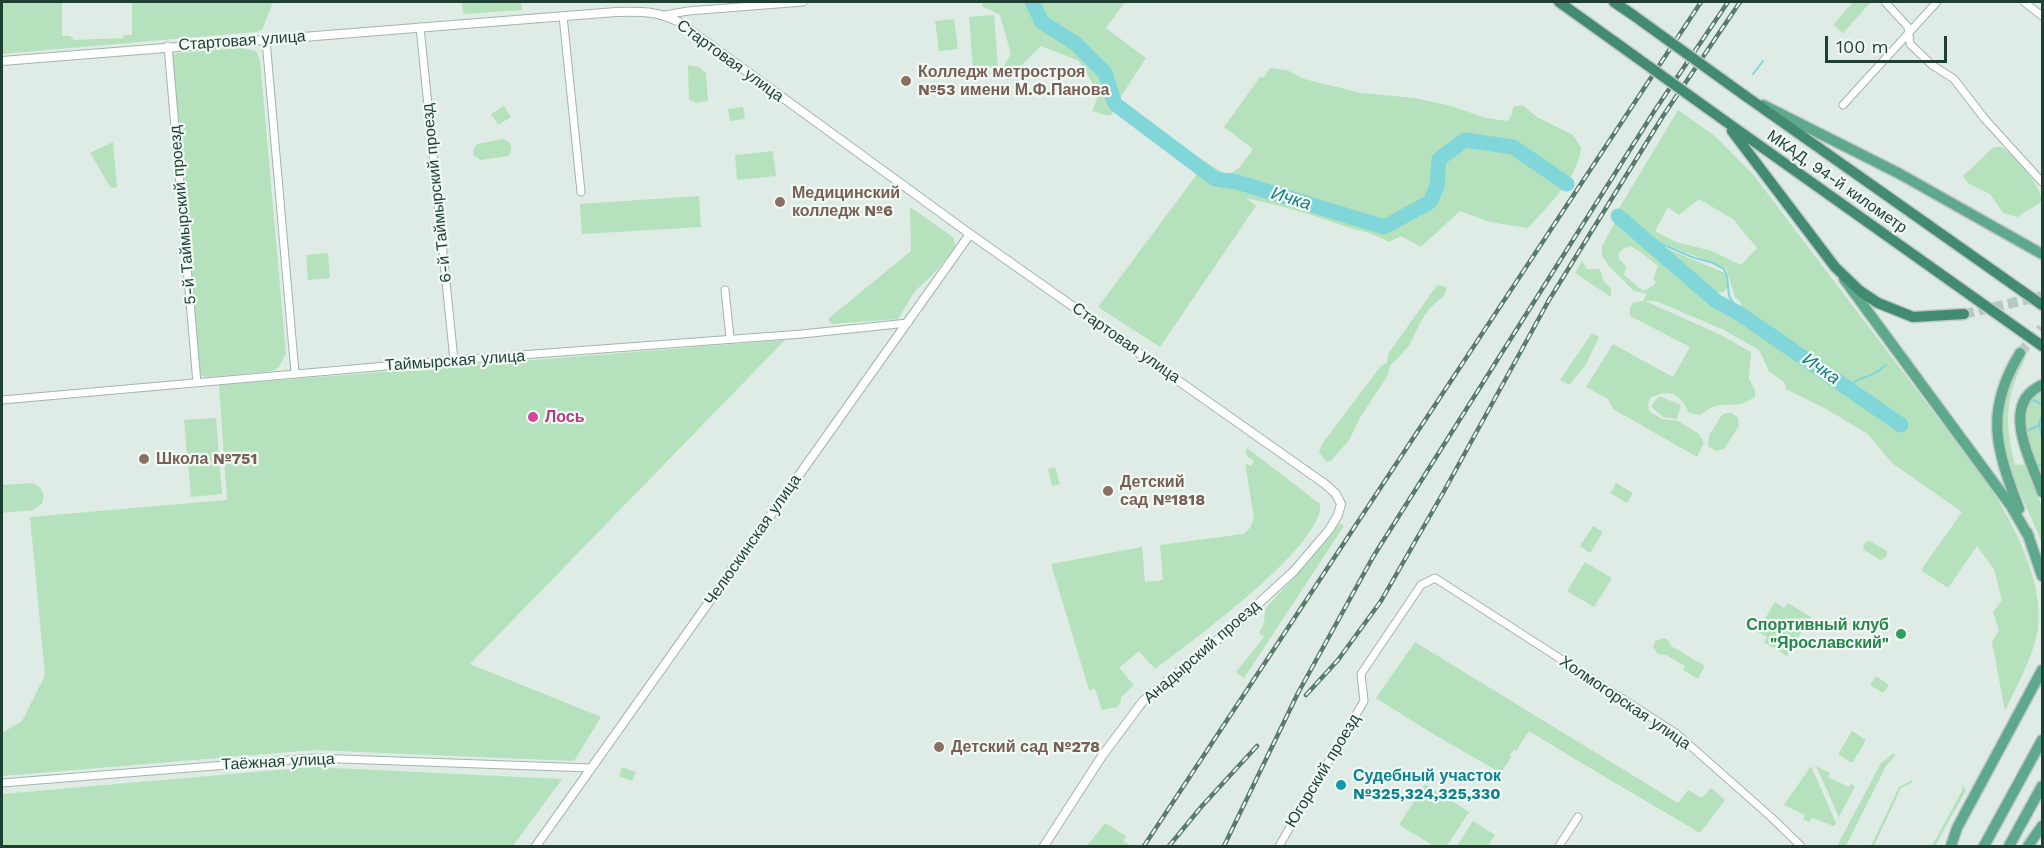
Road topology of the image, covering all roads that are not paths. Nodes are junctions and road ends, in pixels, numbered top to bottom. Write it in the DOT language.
graph roads {
  1 [pos="803,2"];
  2 [pos="1559,2"];
  3 [pos="1614,2"];
  4 [pos="1885,2"];
  5 [pos="1937,2"];
  6 [pos="2024,2"];
  7 [pos="665,15"];
  8 [pos="564,16"];
  9 [pos="2043,16"];
  10 [pos="420,27"];
  11 [pos="1908,33"];
  12 [pos="266,40"];
  13 [pos="168,46"];
  14 [pos="2,61"];
  15 [pos="1744,95"];
  16 [pos="1843,105"];
  17 [pos="1725,121"];
  18 [pos="2043,182"];
  19 [pos="581,192"];
  20 [pos="970,234"];
  21 [pos="2043,254"];
  22 [pos="1835,267"];
  23 [pos="725,290"];
  24 [pos="2043,305"];
  25 [pos="1964,314"];
  26 [pos="908,322"];
  27 [pos="730,338"];
  28 [pos="2043,346"];
  29 [pos="2020,353"];
  30 [pos="454,360"];
  31 [pos="295,374"];
  32 [pos="197,383"];
  33 [pos="2043,385"];
  34 [pos="2,400"];
  35 [pos="2043,492"];
  36 [pos="1336,494"];
  37 [pos="2029,537"];
  38 [pos="2043,576"];
  39 [pos="1434,578"];
  40 [pos="2042,674"];
  41 [pos="2043,740"];
  42 [pos="591,768"];
  43 [pos="2,783"];
  44 [pos="2043,786"];
  45 [pos="1578,817"];
  46 [pos="2043,826"];
  47 [pos="536,846"];
  48 [pos="1044,846"];
  49 [pos="1279,846"];
  50 [pos="1559,846"];
  51 [pos="1801,846"];
  52 [pos="1949,846"];
  53 [pos="1984,846"];
  54 [pos="2009,846"];
  55 [pos="2028,846"];
  1 -- 7 [label="street"];
  2 -- 17 [label="highway, МКАД, 94-й километр, bridge"];
  3 -- 15 [label="highway, МКАД, 94-й километр, bridge"];
  4 -- 11 [label="street"];
  5 -- 11 [label="street"];
  6 -- 9 [label="street"];
  7 -- 8 [label="street, Стартовая улица"];
  7 -- 20 [label="street, Стартовая улица"];
  8 -- 10 [label="street, Стартовая улица"];
  8 -- 19 [label="street"];
  10 -- 12 [label="street, Стартовая улица"];
  10 -- 30 [label="street, 6-й Таймырский проезд"];
  11 -- 16 [label="street"];
  11 -- 18 [label="street"];
  12 -- 13 [label="street, Стартовая улица"];
  12 -- 31 [label="street"];
  13 -- 14 [label="street, Стартовая улица"];
  13 -- 32 [label="street, 5-й Таймырский проезд"];
  15 -- 21 [label="main road"];
  15 -- 24 [label="highway, МКАД, 94-й километр"];
  17 -- 22 [label="highway"];
  17 -- 28 [label="highway, МКАД, 94-й километр"];
  20 -- 26 [label="street, Челюскинская улица"];
  20 -- 36 [label="street, Стартовая улица"];
  22 -- 25 [label="highway"];
  22 -- 37 [label="main road"];
  23 -- 27 [label="street"];
  26 -- 27 [label="street, Таймырская улица"];
  26 -- 42 [label="street, Челюскинская улица"];
  27 -- 30 [label="street, Таймырская улица"];
  29 -- 37 [label="main road"];
  30 -- 31 [label="street, Таймырская улица"];
  31 -- 32 [label="street, Таймырская улица"];
  32 -- 34 [label="street, Таймырская улица"];
  33 -- 35 [label="main road"];
  36 -- 48 [label="street, Анадырский проезд"];
  37 -- 38 [label="main road"];
  39 -- 49 [label="street, Югорский проезд"];
  39 -- 51 [label="street, Холмогорская улица"];
  40 -- 52 [label="main road"];
  41 -- 53 [label="main road"];
  42 -- 43 [label="street, Таёжная улица"];
  42 -- 47 [label="street, Челюскинская улица"];
  44 -- 54 [label="main road"];
  45 -- 50 [label="street"];
  46 -- 55 [label="main road"];
}
